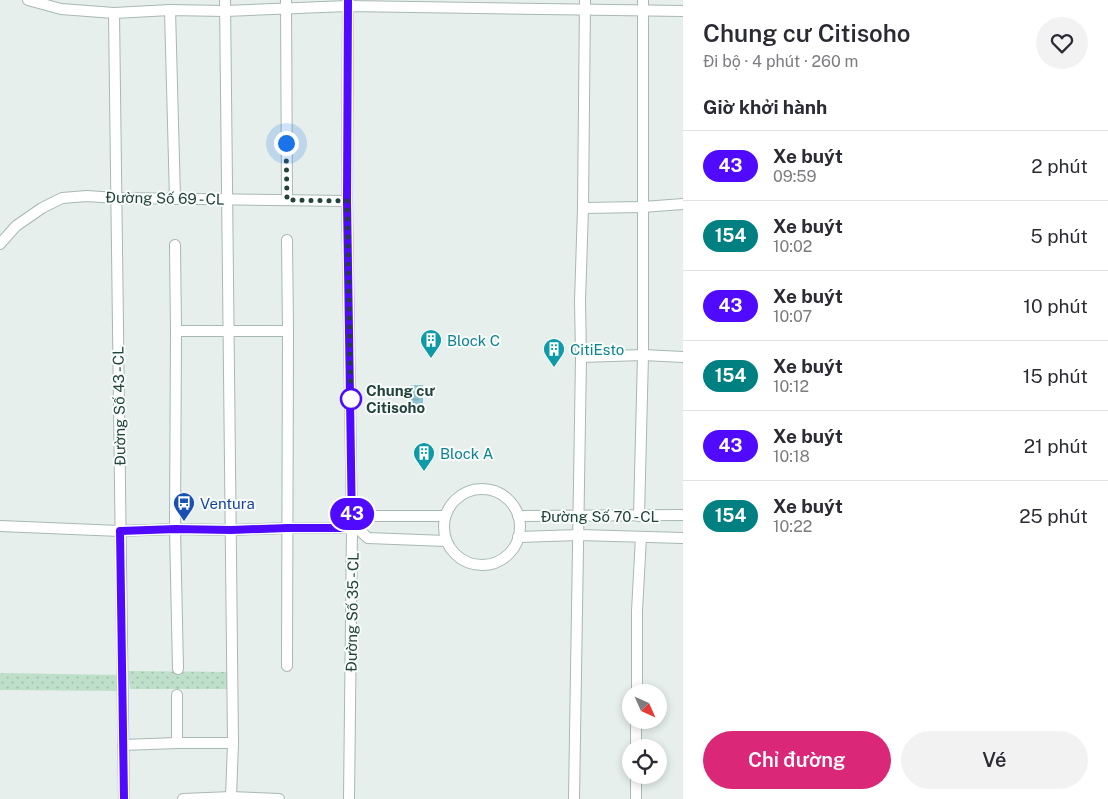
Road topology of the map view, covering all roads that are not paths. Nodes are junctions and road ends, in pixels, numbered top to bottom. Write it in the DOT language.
graph roads {
  1 [pos="28,0"];
  2 [pos="348,3"];
  3 [pos="286,4"];
  4 [pos="225,5"];
  5 [pos="584,5"];
  6 [pos="643,5"];
  7 [pos="170,10"];
  8 [pos="683,11"];
  9 [pos="114,13"];
  10 [pos="116,198"];
  11 [pos="174,199"];
  12 [pos="227,200"];
  13 [pos="287,200"];
  14 [pos="347,201"];
  15 [pos="683,204"];
  16 [pos="583,208"];
  17 [pos="643,208"];
  18 [pos="287,240"];
  19 [pos="0,244"];
  20 [pos="175,245"];
  21 [pos="176,331"];
  22 [pos="229,331"];
  23 [pos="288,331"];
  24 [pos="642,356"];
  25 [pos="581,357"];
  26 [pos="683,357"];
  27 [pos="683,515"];
  28 [pos="445,516"];
  29 [pos="518,516"];
  30 [pos="578,516"];
  31 [pos="639,516"];
  32 [pos="0,526"];
  33 [pos="287,528"];
  34 [pos="355,528"];
  35 [pos="176,529"];
  36 [pos="231,530"];
  37 [pos="120,531"];
  38 [pos="579,536"];
  39 [pos="518,537"];
  40 [pos="641,537"];
  41 [pos="683,538"];
  42 [pos="446,542"];
  43 [pos="287,666"];
  44 [pos="178,669"];
  45 [pos="637,684"];
  46 [pos="177,695"];
  47 [pos="177,743"];
  48 [pos="233,743"];
  49 [pos="123,745"];
  50 [pos="636,784"];
  51 [pos="231,798"];
  52 [pos="124,799"];
  53 [pos="183,799"];
  54 [pos="194,799"];
  55 [pos="279,799"];
  56 [pos="349,799"];
  57 [pos="574,799"];
  58 [pos="636,799"];
  1 -- 9 [label="street"];
  2 -- 3 [label="street"];
  2 -- 5 [label="street"];
  2 -- 14 [label="street, Đường Số 35 - CL"];
  3 -- 4 [label="street"];
  3 -- 13 [label="street"];
  4 -- 7 [label="street"];
  4 -- 12 [label="street"];
  5 -- 6 [label="street"];
  5 -- 16 [label="street"];
  6 -- 8 [label="street"];
  6 -- 17 [label="street"];
  7 -- 9 [label="street"];
  7 -- 11 [label="street"];
  9 -- 10 [label="street, Đường Số 43 - CL"];
  10 -- 11 [label="street, Đường Số 69 - CL"];
  10 -- 19 [label="street, Đường Số 69 - CL"];
  10 -- 37 [label="street, Đường Số 43 - CL"];
  11 -- 12 [label="street, Đường Số 69 - CL"];
  12 -- 13 [label="street, Đường Số 69 - CL"];
  12 -- 22 [label="street"];
  13 -- 14 [label="street, Đường Số 69 - CL"];
  14 -- 34 [label="street, Đường Số 35 - CL"];
  15 -- 17 [label="street"];
  16 -- 17 [label="street"];
  16 -- 25 [label="street"];
  17 -- 24 [label="street"];
  18 -- 23 [label="street"];
  20 -- 21 [label="street"];
  21 -- 22 [label="street"];
  21 -- 35 [label="street"];
  22 -- 23 [label="street"];
  22 -- 36 [label="street"];
  23 -- 33 [label="street"];
  24 -- 25 [label="street"];
  24 -- 26 [label="street"];
  24 -- 31 [label="street"];
  25 -- 30 [label="street"];
  27 -- 31 [label="street, Đường Số 70 - CL"];
  28 -- 29 [label="street"];
  28 -- 34 [label="street"];
  28 -- 42 [label="street"];
  29 -- 30 [label="street, Đường Số 70 - CL"];
  29 -- 39 [label="street"];
  30 -- 31 [label="street, Đường Số 70 - CL"];
  30 -- 38 [label="street"];
  32 -- 37 [label="street"];
  33 -- 34 [label="street"];
  33 -- 36 [label="street"];
  33 -- 43 [label="street"];
  34 -- 42 [label="street"];
  34 -- 56 [label="street, Đường Số 35 - CL"];
  35 -- 36 [label="street"];
  35 -- 37 [label="street"];
  35 -- 44 [label="street"];
  36 -- 48 [label="street"];
  37 -- 49 [label="street, Đường Số 43 - CL"];
  38 -- 39 [label="street, Đường Số 70 - CL"];
  38 -- 40 [label="street, Đường Số 70 - CL"];
  38 -- 57 [label="street"];
  39 -- 42 [label="street"];
  40 -- 41 [label="street, Đường Số 70 - CL"];
  40 -- 45 [label="street"];
  46 -- 47 [label="street"];
  47 -- 48 [label="street"];
  47 -- 49 [label="street"];
  48 -- 51 [label="street"];
  49 -- 52 [label="street, Đường Số 43 - CL"];
  50 -- 58 [label="street"];
  51 -- 54 [label="street"];
  51 -- 55 [label="street"];
  53 -- 54 [label="street"];
}
